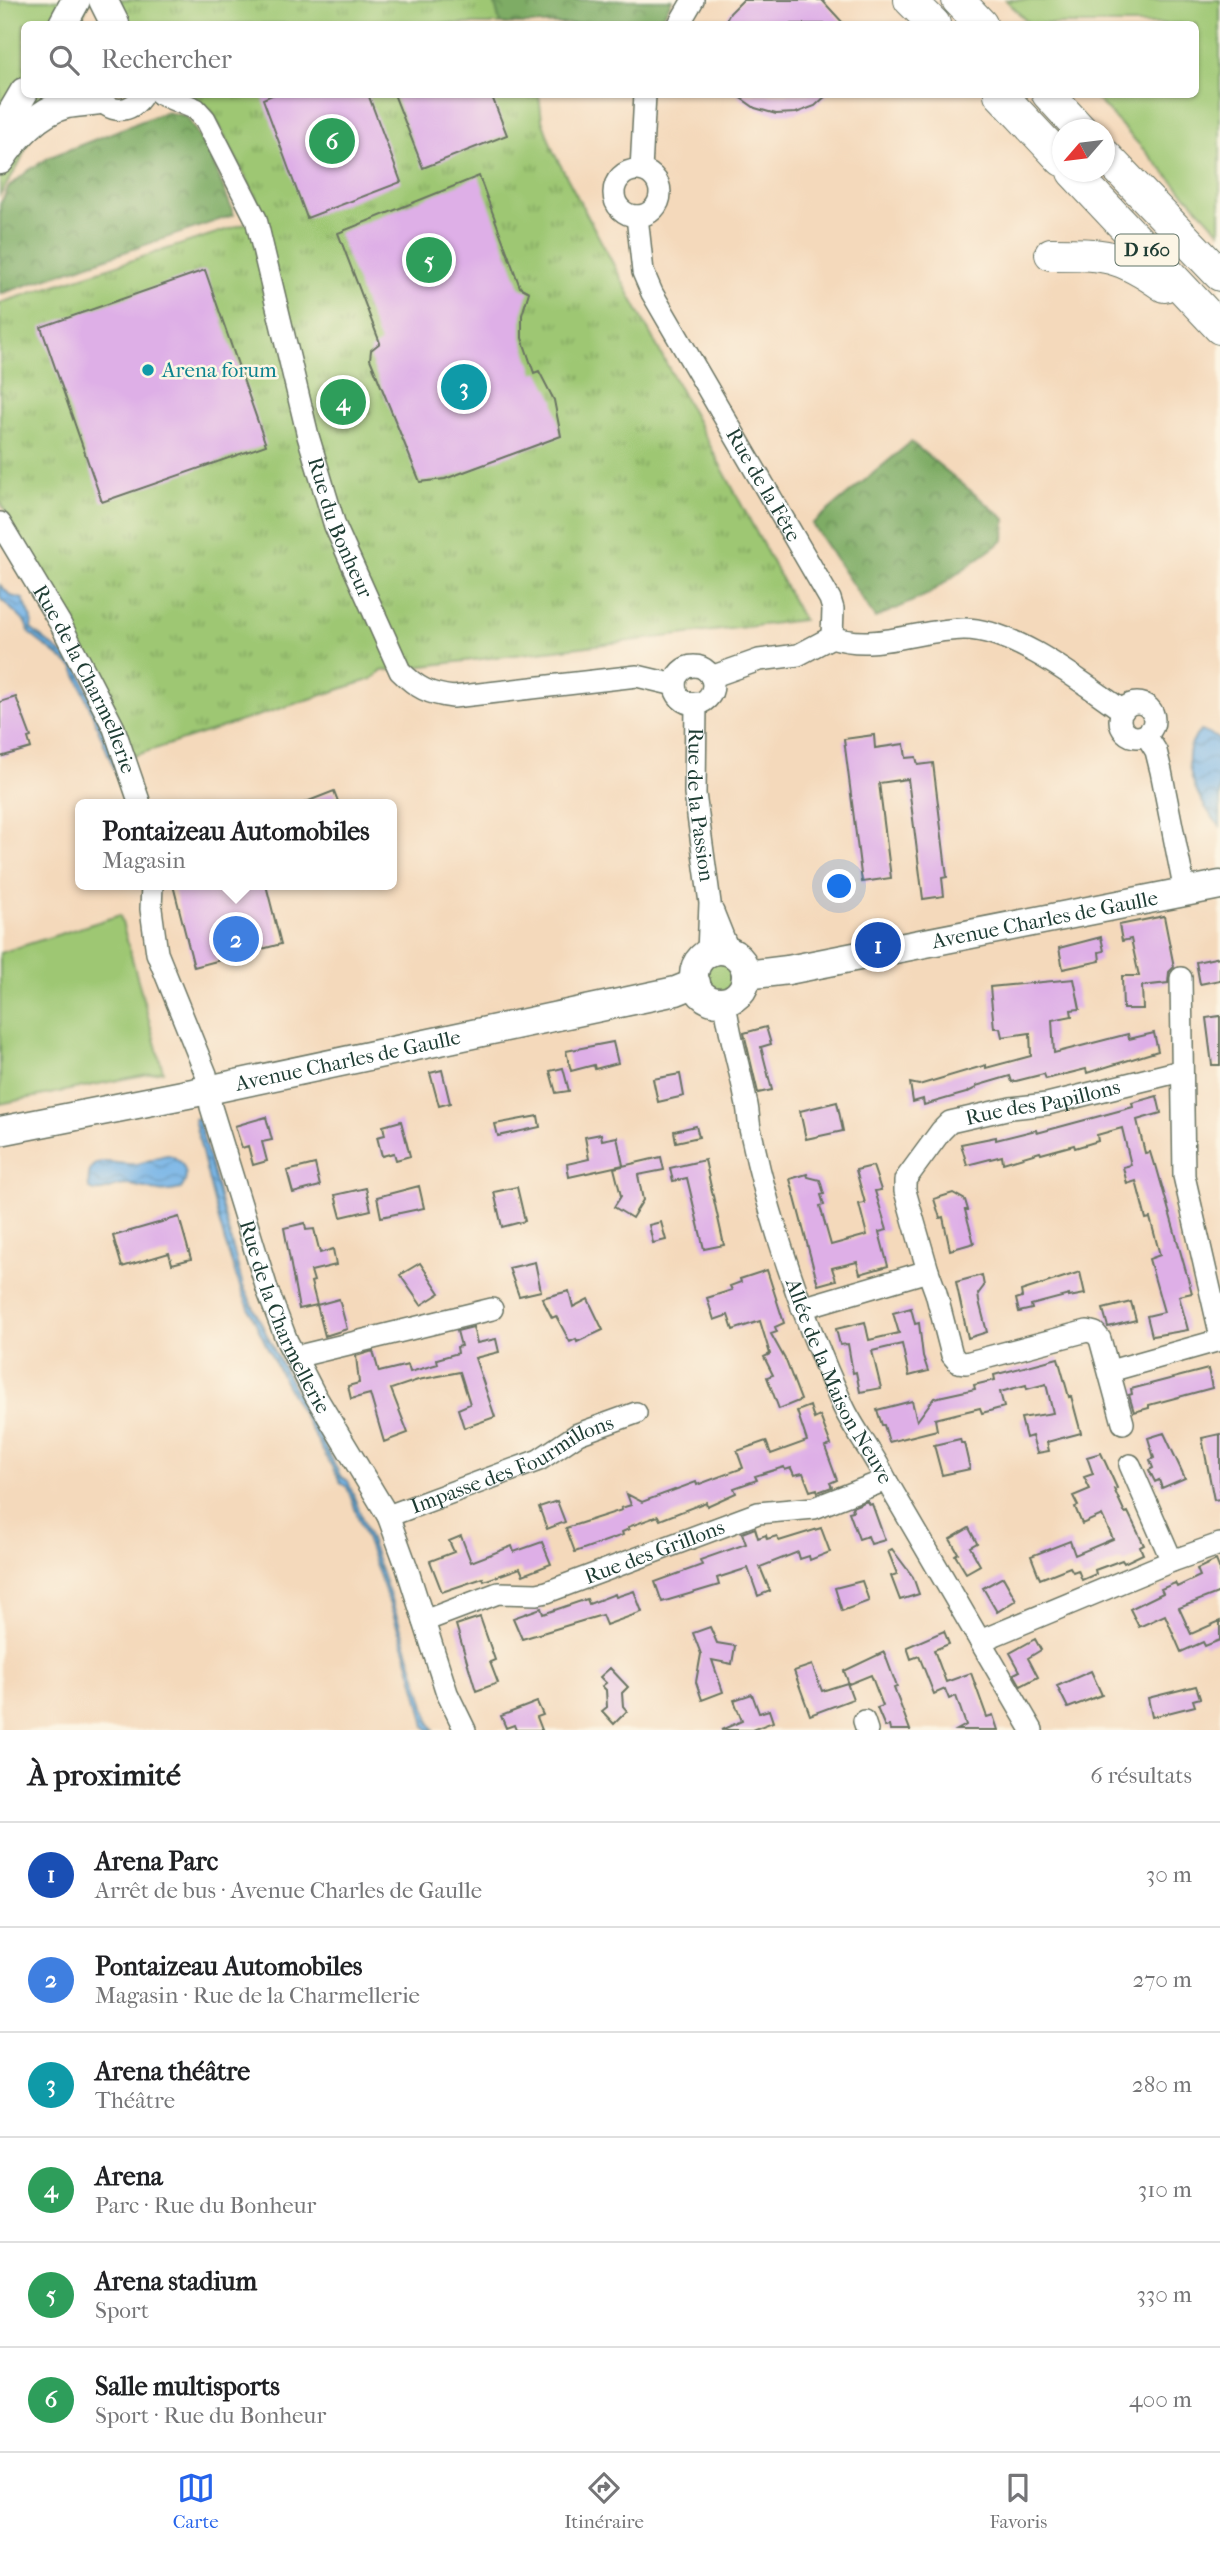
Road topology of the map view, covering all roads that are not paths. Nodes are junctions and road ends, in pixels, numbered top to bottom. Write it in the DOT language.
graph roads {
  1 [pos="76,0"];
  2 [pos="103,0"];
  3 [pos="693,0"];
  4 [pos="908,0"];
  5 [pos="958,0"];
  6 [pos="65,21"];
  7 [pos="114,21"];
  8 [pos="681,21"];
  9 [pos="921,21"];
  10 [pos="931,21"];
  11 [pos="978,21"];
  12 [pos="21,97"];
  13 [pos="93,98"];
  14 [pos="99,98"];
  15 [pos="140,98"];
  16 [pos="170,98"];
  17 [pos="645,98"];
  18 [pos="1004,98"];
  19 [pos="1052,98"];
  20 [pos="1071,119"];
  21 [pos="0,133"];
  22 [pos="1052,149"];
  23 [pos="0,160"];
  24 [pos="1115,165"];
  25 [pos="641,170"];
  26 [pos="1082,182"];
  27 [pos="637,216"];
  28 [pos="1051,254"];
  29 [pos="1220,275"];
  30 [pos="1220,328"];
  31 [pos="1220,342"];
  32 [pos="0,523"];
  33 [pos="832,637"];
  34 [pos="711,677"];
  35 [pos="675,685"];
  36 [pos="696,703"];
  37 [pos="138,799"];
  38 [pos="1220,885"];
  39 [pos="152,890"];
  40 [pos="1185,892"];
  41 [pos="719,953"];
  42 [pos="746,975"];
  43 [pos="1181,978"];
  44 [pos="696,983"];
  45 [pos="725,1001"];
  46 [pos="1181,1071"];
  47 [pos="208,1090"];
  48 [pos="0,1131"];
  49 [pos="928,1271"];
  50 [pos="802,1308"];
  51 [pos="492,1309"];
  52 [pos="1220,1333"];
  53 [pos="1220,1340"];
  54 [pos="295,1357"];
  55 [pos="1110,1371"];
  56 [pos="636,1413"];
  57 [pos="1124,1423"];
  58 [pos="1130,1465"];
  59 [pos="886,1480"];
  60 [pos="387,1516"];
  61 [pos="1220,1544"];
  62 [pos="1172,1561"];
  63 [pos="424,1621"];
  64 [pos="980,1641"];
  65 [pos="465,1730"];
  66 [pos="1032,1730"];
  1 -- 6 [label="main road"];
  2 -- 7 [label="main road"];
  3 -- 8 [label="street"];
  4 -- 9 [label="highway"];
  4 -- 10 [label="highway"];
  5 -- 11 [label="highway"];
  12 -- 21 [label="main road"];
  13 -- 23 [label="main road"];
  14 -- 15 [label="street"];
  16 -- 35 [label="street, Rue du Bonheur"];
  17 -- 25 [label="street"];
  18 -- 22 [label="highway"];
  19 -- 20 [label="highway"];
  24 -- 29 [label="highway, D 160"];
  25 -- 27 [label="street"];
  25 -- 27 [label="street"];
  26 -- 30 [label="highway, D 160"];
  27 -- 33 [label="street, Rue de la Fête"];
  28 -- 31 [label="highway"];
  32 -- 37 [label="street, Rue de la Charmellerie"];
  33 -- 34 [label="street"];
  33 -- 40 [label="street"];
  34 -- 35 [label="street"];
  34 -- 36 [label="street"];
  35 -- 36 [label="street"];
  36 -- 41 [label="street, Rue de la Passion"];
  38 -- 40 [label="main road, Avenue Charles de Gaulle"];
  39 -- 47 [label="street, Rue de la Charmellerie"];
  40 -- 42 [label="main road, Avenue Charles de Gaulle"];
  41 -- 42 [label="main road"];
  41 -- 44 [label="main road"];
  42 -- 45 [label="main road"];
  43 -- 46 [label="street"];
  44 -- 45 [label="main road"];
  44 -- 47 [label="main road, Avenue Charles de Gaulle"];
  45 -- 50 [label="street, Allée de la Maison Neuve"];
  46 -- 49 [label="street, Rue des Papillons"];
  46 -- 52 [label="street"];
  47 -- 48 [label="main road, Avenue Charles de Gaulle"];
  47 -- 54 [label="street, Rue de la Charmellerie"];
  49 -- 50 [label="street"];
  49 -- 55 [label="street"];
  50 -- 59 [label="street, Allée de la Maison Neuve"];
  51 -- 54 [label="street"];
  53 -- 55 [label="street"];
  54 -- 60 [label="street, Rue de la Charmellerie"];
  55 -- 57 [label="street"];
  56 -- 60 [label="street, Impasse des Fourmillons"];
  58 -- 62 [label="street"];
  59 -- 63 [label="street, Rue des Grillons"];
  59 -- 64 [label="street, Allée de la Maison Neuve"];
  60 -- 63 [label="street, Rue de la Charmellerie"];
  61 -- 62 [label="street"];
  62 -- 64 [label="street"];
  63 -- 65 [label="street, Rue de la Charmellerie"];
  64 -- 66 [label="street, Allée de la Maison Neuve"];
}
